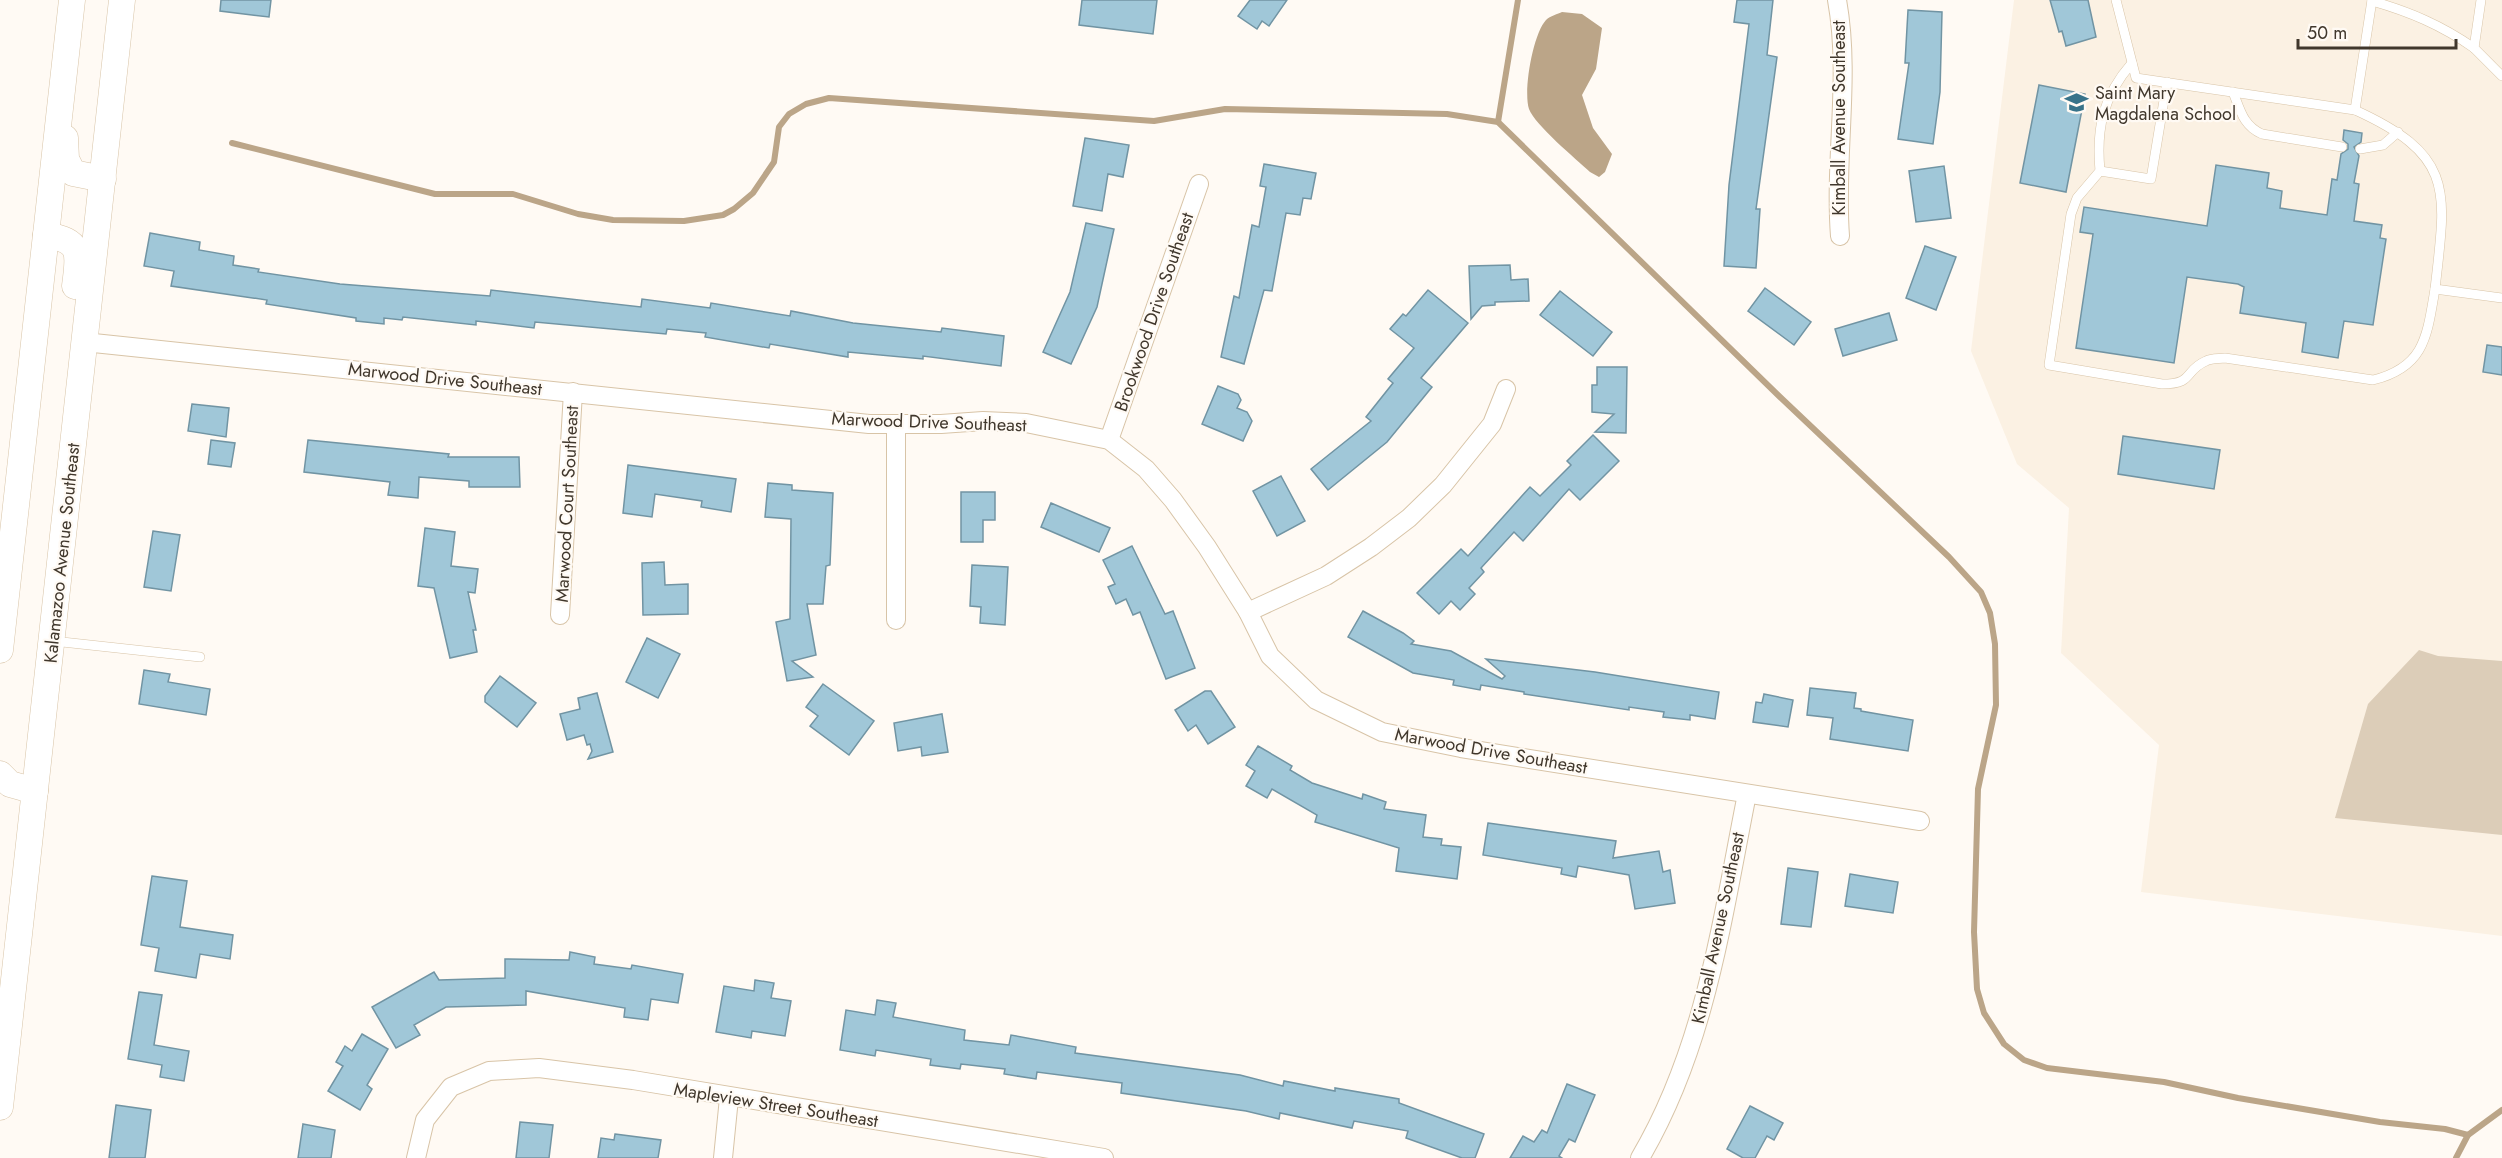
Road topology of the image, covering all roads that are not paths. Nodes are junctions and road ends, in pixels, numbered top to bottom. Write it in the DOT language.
graph roads {
  1 [pos="72,0"];
  2 [pos="122,0"];
  3 [pos="1837,0"];
  4 [pos="2116,0"];
  5 [pos="2372,0"];
  6 [pos="2481,0"];
  7 [pos="2474,48"];
  8 [pos="2132,63"];
  9 [pos="2502,76"];
  10 [pos="2167,82"];
  11 [pos="62,90"];
  12 [pos="2233,92"];
  13 [pos="2355,110"];
  14 [pos="2398,132"];
  15 [pos="2342,147"];
  16 [pos="2360,149"];
  17 [pos="2100,171"];
  18 [pos="103,179"];
  19 [pos="1199,184"];
  20 [pos="46,234"];
  21 [pos="1840,236"];
  22 [pos="2435,289"];
  23 [pos="2502,298"];
  24 [pos="84,342"];
  25 [pos="1506,390"];
  26 [pos="573,392"];
  27 [pos="896,424"];
  28 [pos="1109,440"];
  29 [pos="7,529"];
  30 [pos="1248,612"];
  31 [pos="560,615"];
  32 [pos="896,620"];
  33 [pos="53,641"];
  34 [pos="0,651"];
  35 [pos="200,657"];
  36 [pos="0,774"];
  37 [pos="35,791"];
  38 [pos="1747,794"];
  39 [pos="1920,821"];
  40 [pos="729,1098"];
  41 [pos="0,1107"];
  42 [pos="416,1158"];
  43 [pos="723,1158"];
  44 [pos="1104,1158"];
  45 [pos="1640,1158"];
  1 -- 11 [label="main road"];
  2 -- 18 [label="main road, Kalamazoo Avenue Southeast"];
  3 -- 21 [label="street, Kimball Avenue Southeast"];
  4 -- 8 [label="lane"];
  5 -- 7 [label="lane"];
  5 -- 13 [label="lane"];
  6 -- 7 [label="lane"];
  7 -- 9 [label="lane"];
  8 -- 10 [label="lane"];
  8 -- 17 [label="lane"];
  10 -- 12 [label="lane"];
  10 -- 17 [label="lane"];
  11 -- 18 [label="main road"];
  11 -- 20 [label="main road"];
  12 -- 13 [label="lane"];
  12 -- 15 [label="lane"];
  13 -- 14 [label="lane"];
  14 -- 16 [label="lane"];
  14 -- 22 [label="lane"];
  17 -- 22 [label="lane"];
  18 -- 24 [label="main road, Kalamazoo Avenue Southeast"];
  19 -- 28 [label="street, Brookwood Drive Southeast"];
  20 -- 24 [label="main road"];
  20 -- 29 [label="main road"];
  22 -- 23 [label="lane"];
  24 -- 26 [label="street, Marwood Drive Southeast"];
  24 -- 33 [label="main road, Kalamazoo Avenue Southeast"];
  25 -- 30 [label="street"];
  26 -- 27 [label="street, Marwood Drive Southeast"];
  26 -- 31 [label="street, Marwood Court Southeast"];
  27 -- 28 [label="street, Marwood Drive Southeast"];
  27 -- 32 [label="street"];
  28 -- 30 [label="street, Marwood Drive Southeast"];
  29 -- 34 [label="main road"];
  30 -- 38 [label="street, Marwood Drive Southeast"];
  33 -- 35 [label="lane"];
  33 -- 37 [label="main road, Kalamazoo Avenue Southeast"];
  36 -- 37 [label="main road"];
  37 -- 41 [label="main road, Kalamazoo Avenue Southeast"];
  38 -- 39 [label="street, Marwood Drive Southeast"];
  38 -- 45 [label="street, Kimball Avenue Southeast"];
  40 -- 42 [label="street, Mapleview Street Southeast"];
  40 -- 43 [label="street"];
  40 -- 44 [label="street, Mapleview Street Southeast"];
}
